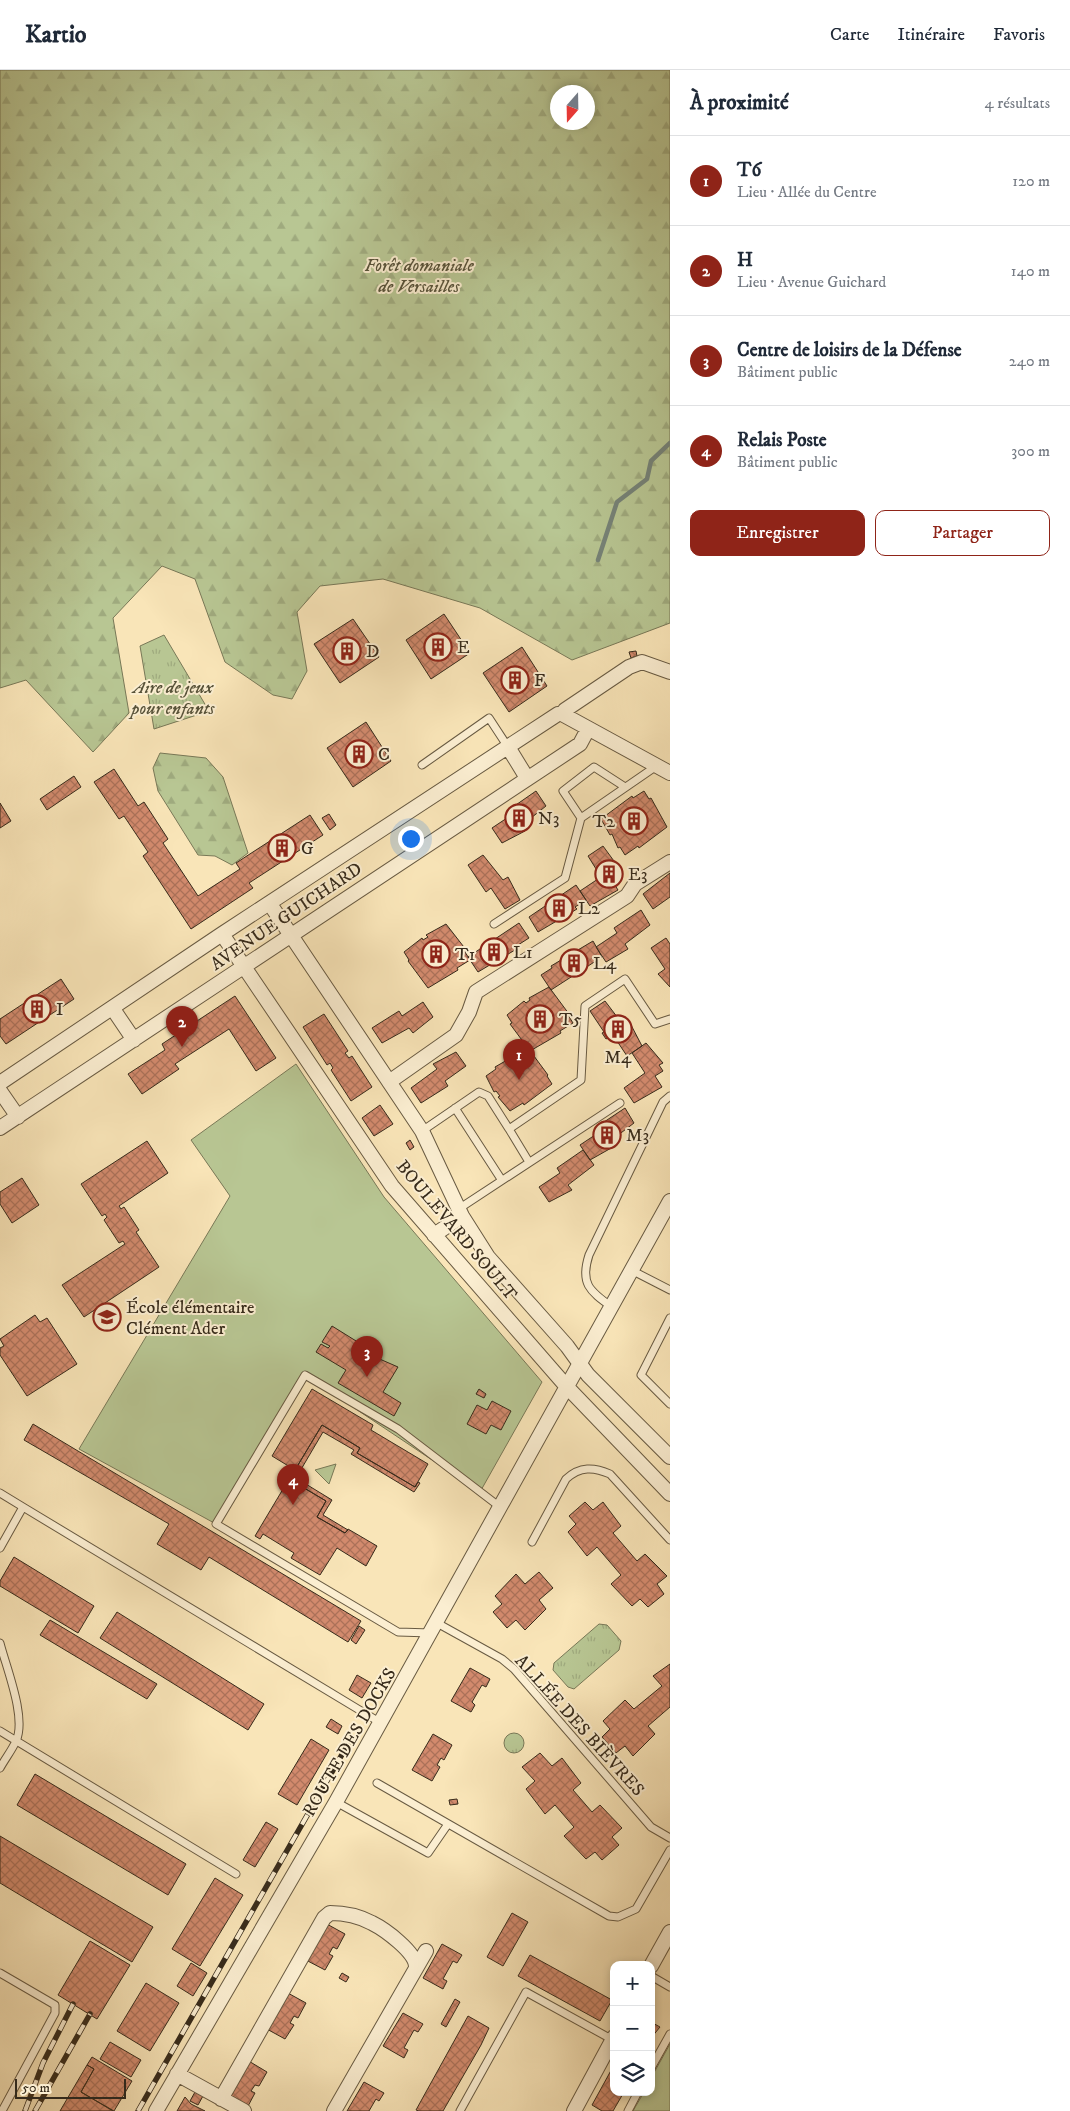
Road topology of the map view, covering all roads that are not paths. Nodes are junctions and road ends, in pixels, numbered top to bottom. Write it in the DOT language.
graph roads {
  1 [pos="670,672"];
  2 [pos="562,714"];
  3 [pos="588,730"];
  4 [pos="508,747"];
  5 [pos="422,765"];
  6 [pos="655,766"];
  7 [pos="670,773"];
  8 [pos="527,778"];
  9 [pos="625,787"];
  10 [pos="581,818"];
  11 [pos="670,862"];
  12 [pos="270,904"];
  13 [pos="494,924"];
  14 [pos="222,934"];
  15 [pos="289,936"];
  16 [pos="246,967"];
  17 [pos="113,1009"];
  18 [pos="670,1019"];
  19 [pos="134,1040"];
  20 [pos="389,1082"];
  21 [pos="0,1083"];
  22 [pos="0,1091"];
  23 [pos="670,1096"];
  24 [pos="620,1103"];
  25 [pos="455,1108"];
  26 [pos="18,1116"];
  27 [pos="0,1128"];
  28 [pos="509,1129"];
  29 [pos="422,1132"];
  30 [pos="529,1162"];
  31 [pos="502,1179"];
  32 [pos="670,1201"];
  33 [pos="461,1212"];
  34 [pos="434,1235"];
  35 [pos="633,1271"];
  36 [pos="670,1290"];
  37 [pos="612,1307"];
  38 [pos="670,1318"];
  39 [pos="579,1365"];
  40 [pos="566,1387"];
  41 [pos="670,1404"];
  42 [pos="670,1457"];
  43 [pos="0,1493"];
  44 [pos="670,1494"];
  45 [pos="23,1506"];
  46 [pos="500,1507"];
  47 [pos="670,1540"];
  48 [pos="532,1542"];
  49 [pos="0,1548"];
  50 [pos="434,1628"];
  51 [pos="0,1643"];
  52 [pos="381,1723"];
  53 [pos="0,1731"];
  54 [pos="17,1741"];
  55 [pos="0,1768"];
  56 [pos="376,1784"];
  57 [pos="336,1802"];
  58 [pos="448,1824"];
  59 [pos="670,1838"];
  60 [pos="670,1850"];
  61 [pos="236,1874"];
  62 [pos="670,1932"];
  63 [pos="426,1950"];
  64 [pos="654,1961"];
  65 [pos="416,1966"];
  66 [pos="0,1973"];
  67 [pos="655,1978"];
  68 [pos="670,1986"];
  69 [pos="670,2034"];
  70 [pos="610,2037"];
  71 [pos="610,2045"];
  72 [pos="655,2061"];
  73 [pos="177,2074"];
  74 [pos="636,2096"];
  75 [pos="221,2099"];
  76 [pos="2,2111"];
  77 [pos="156,2111"];
  78 [pos="244,2111"];
  79 [pos="334,2111"];
  80 [pos="460,2111"];
  81 [pos="574,2111"];
  82 [pos="628,2111"];
  1 -- 2 [label="street, AVENUE GUICHARD"];
  2 -- 3 [label="street"];
  2 -- 4 [label="street, AVENUE GUICHARD"];
  3 -- 6 [label="street"];
  3 -- 8 [label="street, AVENUE GUICHARD"];
  4 -- 5 [label="lane"];
  4 -- 8 [label="street"];
  4 -- 12 [label="street, AVENUE GUICHARD"];
  6 -- 7 [label="street"];
  6 -- 9 [label="lane"];
  8 -- 15 [label="street, AVENUE GUICHARD"];
  9 -- 10 [label="lane"];
  9 -- 10 [label="lane"];
  10 -- 13 [label="lane"];
  11 -- 20 [label="street"];
  12 -- 14 [label="street, AVENUE GUICHARD"];
  12 -- 15 [label="street, BOULEVARD SOULT"];
  14 -- 16 [label="street, BOULEVARD SOULT"];
  14 -- 17 [label="street, AVENUE GUICHARD"];
  15 -- 16 [label="street, AVENUE GUICHARD"];
  15 -- 20 [label="street, BOULEVARD SOULT"];
  16 -- 19 [label="street, AVENUE GUICHARD"];
  16 -- 34 [label="street, BOULEVARD SOULT"];
  17 -- 19 [label="street"];
  17 -- 21 [label="street, AVENUE GUICHARD"];
  18 -- 28 [label="lane"];
  19 -- 26 [label="street, AVENUE GUICHARD"];
  20 -- 29 [label="street, BOULEVARD SOULT"];
  22 -- 26 [label="street"];
  23 -- 37 [label="lane"];
  24 -- 30 [label="lane"];
  25 -- 28 [label="lane"];
  25 -- 29 [label="lane"];
  25 -- 31 [label="lane"];
  26 -- 27 [label="street, AVENUE GUICHARD"];
  28 -- 30 [label="lane"];
  29 -- 33 [label="street, BOULEVARD SOULT"];
  30 -- 31 [label="lane"];
  31 -- 33 [label="lane"];
  32 -- 35 [label="street, ROUTE DES DOCKS"];
  33 -- 34 [label="street"];
  33 -- 39 [label="street, BOULEVARD SOULT"];
  34 -- 40 [label="street, BOULEVARD SOULT"];
  35 -- 36 [label="lane"];
  35 -- 37 [label="street, ROUTE DES DOCKS"];
  37 -- 39 [label="street, ROUTE DES DOCKS"];
  38 -- 41 [label="lane"];
  39 -- 40 [label="street, ROUTE DES DOCKS"];
  39 -- 42 [label="street, BOULEVARD SOULT"];
  40 -- 44 [label="street, BOULEVARD SOULT"];
  40 -- 46 [label="street, ROUTE DES DOCKS"];
  43 -- 45 [label="lane"];
  45 -- 49 [label="lane"];
  45 -- 52 [label="lane"];
  46 -- 50 [label="street, ROUTE DES DOCKS"];
  46 -- 50 [label="lane"];
  47 -- 48 [label="lane"];
  50 -- 52 [label="street, ROUTE DES DOCKS"];
  50 -- 59 [label="lane, ALLÉE DES BIÈVRES"];
  51 -- 54 [label="lane"];
  52 -- 57 [label="street, ROUTE DES DOCKS"];
  53 -- 54 [label="lane"];
  54 -- 55 [label="lane"];
  54 -- 61 [label="lane"];
  56 -- 58 [label="lane"];
  57 -- 58 [label="lane"];
  57 -- 73 [label="street, ROUTE DES DOCKS"];
  58 -- 60 [label="lane"];
  62 -- 64 [label="street"];
  63 -- 65 [label="street"];
  65 -- 75 [label="street"];
  65 -- 79 [label="street"];
  66 -- 76 [label="lane"];
  67 -- 68 [label="lane"];
  69 -- 72 [label="lane"];
  70 -- 80 [label="lane"];
  71 -- 81 [label="street"];
  73 -- 75 [label="street"];
  73 -- 77 [label="street, ROUTE DES DOCKS"];
  74 -- 82 [label="lane"];
  75 -- 78 [label="street"];
}
